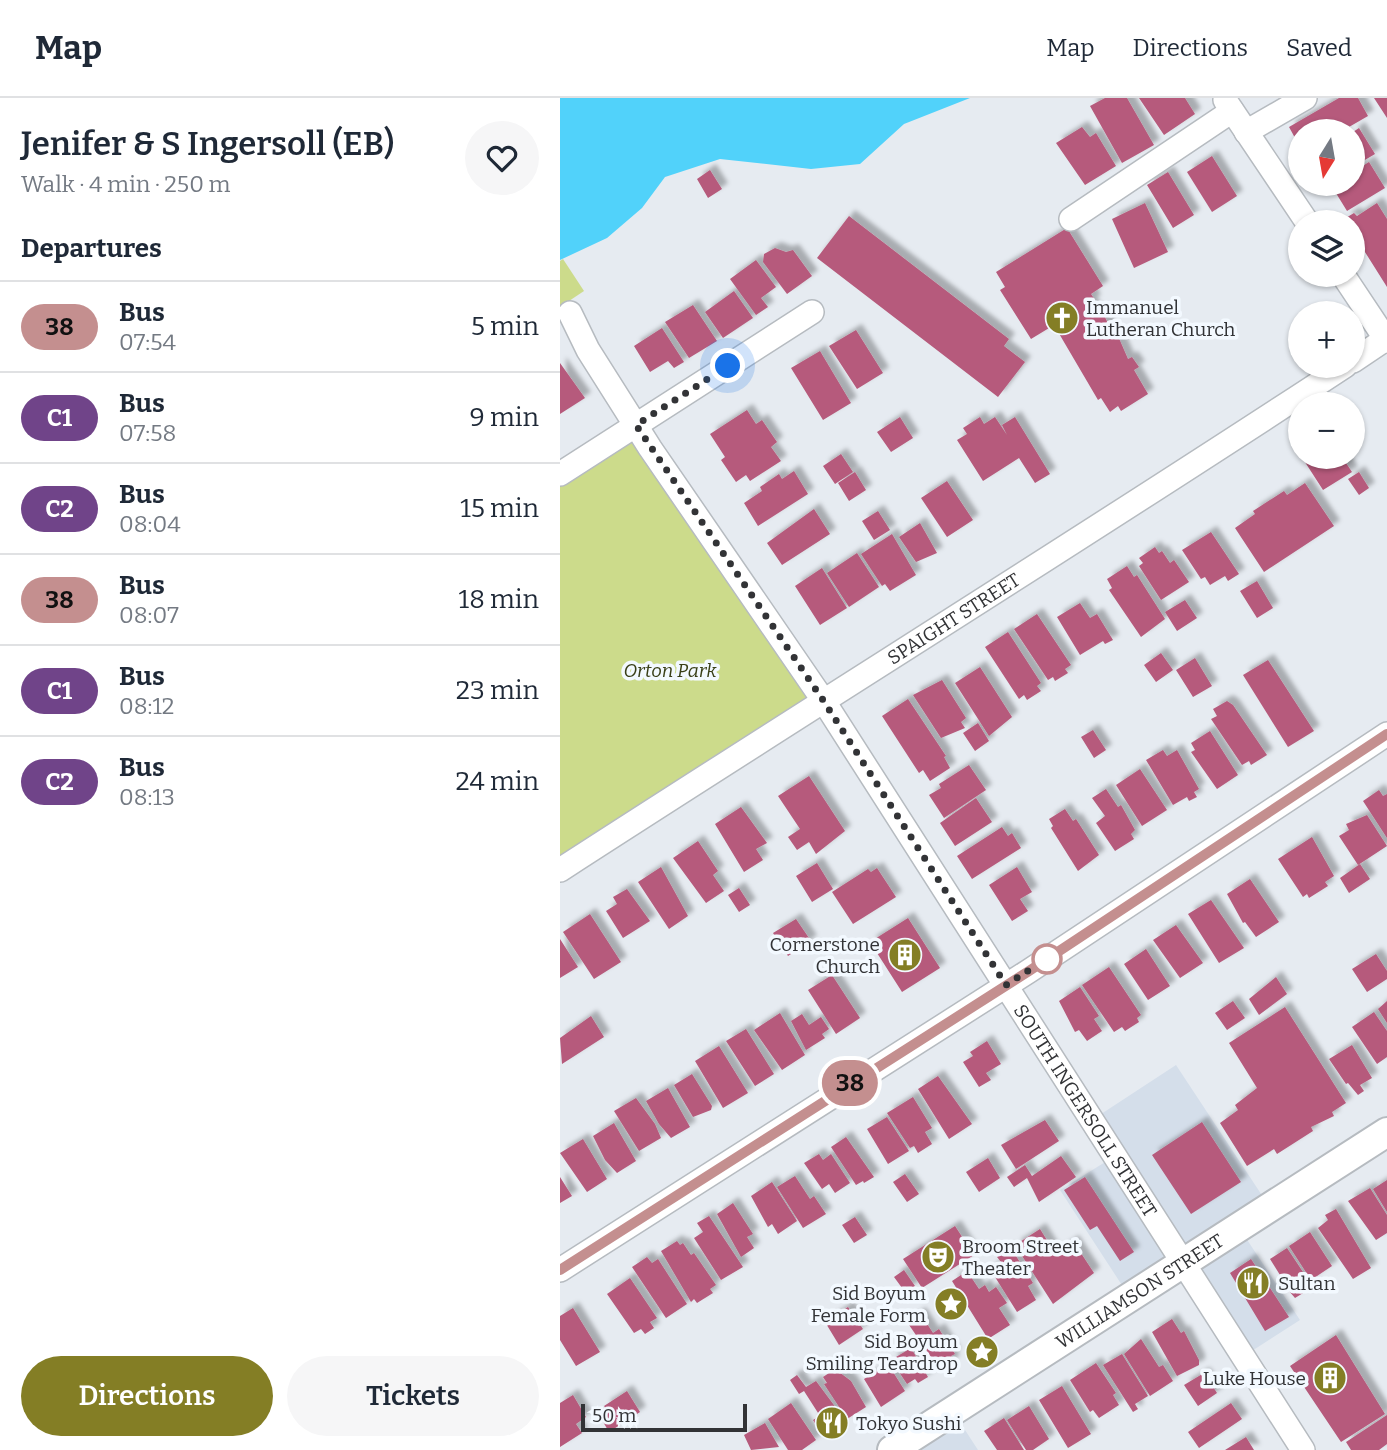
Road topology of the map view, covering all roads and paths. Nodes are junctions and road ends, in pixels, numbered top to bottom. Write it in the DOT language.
graph roads {
  1 [pos="1305,98"];
  2 [pos="1228,104"];
  3 [pos="1246,132"];
  4 [pos="1299,210"];
  5 [pos="1071,219"];
  6 [pos="1351,287"];
  7 [pos="812,312"];
  8 [pos="570,313"];
  9 [pos="1387,339"];
  10 [pos="1365,353"];
  11 [pos="1327,378"];
  12 [pos="636,425"];
  13 [pos="560,474"];
  14 [pos="823,700"];
  15 [pos="1387,734"];
  16 [pos="560,870"];
  17 [pos="1006,985"];
  18 [pos="1387,1132"];
  19 [pos="1183,1261"];
  20 [pos="560,1270"];
  21 [pos="892,1450"];
  22 [pos="1303,1450"];
  1 -- 3 [label="street"];
  2 -- 3 [label="street"];
  2 -- 5 [label="street"];
  3 -- 4 [label="street"];
  6 -- 9 [label="street"];
  7 -- 12 [label="street"];
  8 -- 12 [label="street, SOUTH INGERSOLL STREET"];
  9 -- 10 [label="street"];
  11 -- 14 [label="street, SPAIGHT STREET"];
  12 -- 13 [label="street"];
  12 -- 14 [label="street, SOUTH INGERSOLL STREET"];
  14 -- 16 [label="street, SPAIGHT STREET"];
  14 -- 17 [label="street, SOUTH INGERSOLL STREET"];
  15 -- 17 [label="street"];
  17 -- 19 [label="street, SOUTH INGERSOLL STREET"];
  17 -- 20 [label="street"];
  18 -- 19 [label="street, WILLIAMSON STREET"];
  19 -- 21 [label="street, WILLIAMSON STREET"];
  19 -- 22 [label="street, SOUTH INGERSOLL STREET"];
}
